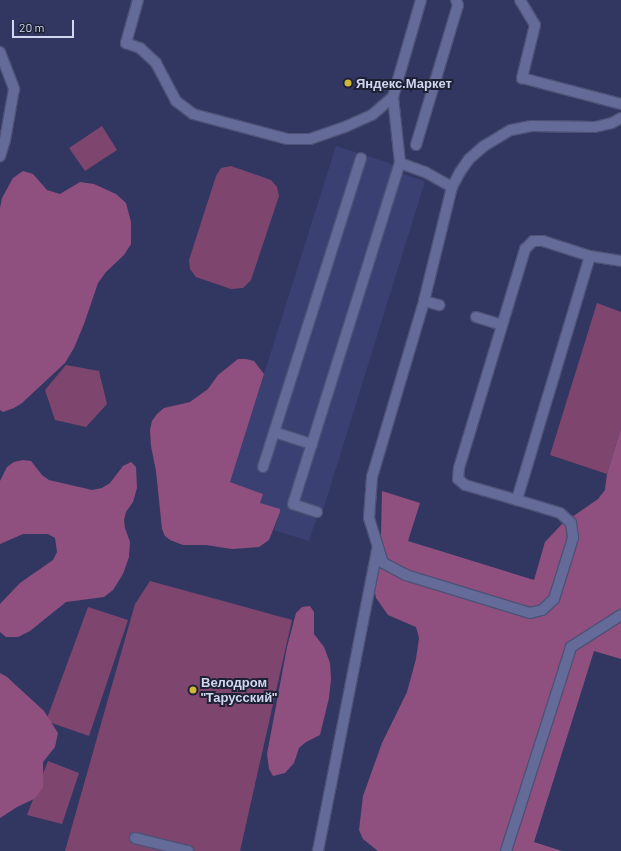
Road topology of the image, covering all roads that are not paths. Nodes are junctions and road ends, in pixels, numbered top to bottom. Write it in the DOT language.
graph roads {
  1 [pos="138,0"];
  2 [pos="421,0"];
  3 [pos="456,0"];
  4 [pos="520,0"];
  5 [pos="0,52"];
  6 [pos="393,97"];
  7 [pos="621,104"];
  8 [pos="621,118"];
  9 [pos="416,145"];
  10 [pos="0,156"];
  11 [pos="360,158"];
  12 [pos="400,163"];
  13 [pos="452,187"];
  14 [pos="590,256"];
  15 [pos="621,261"];
  16 [pos="424,301"];
  17 [pos="439,305"];
  18 [pos="476,317"];
  19 [pos="502,325"];
  20 [pos="274,432"];
  21 [pos="312,444"];
  22 [pos="263,467"];
  23 [pos="516,500"];
  24 [pos="317,512"];
  25 [pos="378,544"];
  26 [pos="621,615"];
  27 [pos="135,838"];
  28 [pos="188,851"];
  29 [pos="318,851"];
  30 [pos="506,851"];
  1 -- 6 [label="lane"];
  2 -- 6 [label="lane"];
  3 -- 9 [label="lane"];
  4 -- 7 [label="lane"];
  5 -- 10 [label="lane"];
  6 -- 12 [label="lane"];
  8 -- 13 [label="lane"];
  11 -- 20 [label="lane"];
  12 -- 13 [label="lane"];
  12 -- 21 [label="lane"];
  13 -- 16 [label="lane"];
  14 -- 15 [label="lane"];
  14 -- 19 [label="lane"];
  14 -- 23 [label="lane"];
  16 -- 17 [label="lane"];
  16 -- 25 [label="lane"];
  18 -- 19 [label="lane"];
  19 -- 23 [label="lane"];
  20 -- 21 [label="lane"];
  20 -- 22 [label="lane"];
  21 -- 24 [label="lane"];
  23 -- 25 [label="lane"];
  25 -- 29 [label="lane"];
  26 -- 30 [label="lane"];
  27 -- 28 [label="lane"];
}
